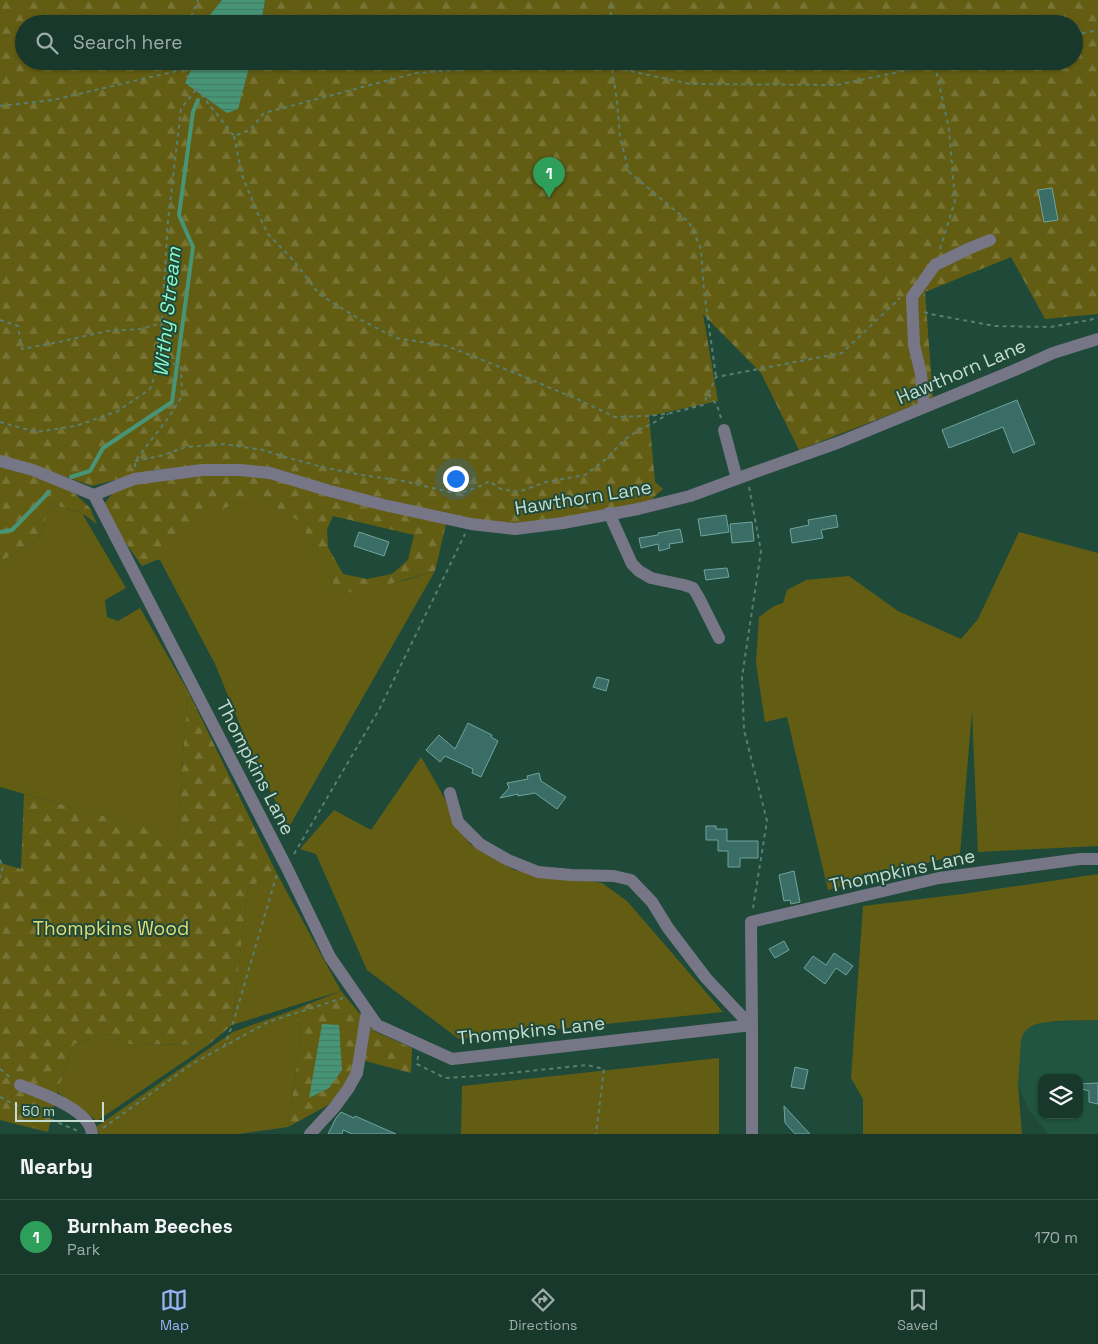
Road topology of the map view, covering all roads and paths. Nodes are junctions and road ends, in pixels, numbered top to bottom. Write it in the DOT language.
graph roads {
  1 [pos="198,0"];
  2 [pos="612,0"];
  3 [pos="192,15"];
  4 [pos="611,15"];
  5 [pos="1098,30"];
  6 [pos="1083,32"];
  7 [pos="182,70"];
  8 [pos="454,70"];
  9 [pos="612,70"];
  10 [pos="626,70"];
  11 [pos="912,70"];
  12 [pos="936,70"];
  13 [pos="197,88"];
  14 [pos="0,106"];
  15 [pos="234,136"];
  16 [pos="990,240"];
  17 [pos="935,265"];
  18 [pos="903,296"];
  19 [pos="912,308"];
  20 [pos="1098,317"];
  21 [pos="0,320"];
  22 [pos="162,323"];
  23 [pos="1098,339"];
  24 [pos="160,358"];
  25 [pos="716,377"];
  26 [pos="708,394"];
  27 [pos="924,407"];
  28 [pos="671,413"];
  29 [pos="0,422"];
  30 [pos="724,430"];
  31 [pos="0,461"];
  32 [pos="135,461"];
  33 [pos="742,477"];
  34 [pos="134,479"];
  35 [pos="94,495"];
  36 [pos="609,514"];
  37 [pos="471,524"];
  38 [pos="719,638"];
  39 [pos="450,793"];
  40 [pos="1098,858"];
  41 [pos="0,860"];
  42 [pos="286,866"];
  43 [pos="276,877"];
  44 [pos="0,878"];
  45 [pos="751,922"];
  46 [pos="356,994"];
  47 [pos="367,1011"];
  48 [pos="751,1025"];
  49 [pos="420,1044"];
  50 [pos="224,1046"];
  51 [pos="20,1085"];
  52 [pos="0,1097"];
  53 [pos="103,1128"];
  54 [pos="86,1134"];
  55 [pos="92,1134"];
  56 [pos="310,1134"];
  57 [pos="596,1134"];
  58 [pos="752,1134"];
  1 -- 3 [label="path"];
  2 -- 4 [label="path"];
  5 -- 6 [label="path"];
  7 -- 13 [label="path"];
  7 -- 14 [label="path"];
  8 -- 15 [label="path"];
  9 -- 25 [label="path"];
  10 -- 11 [label="path"];
  12 -- 17 [label="path"];
  13 -- 15 [label="path"];
  13 -- 22 [label="path"];
  15 -- 28 [label="path"];
  16 -- 17 [label="street"];
  17 -- 19 [label="street"];
  18 -- 25 [label="path"];
  19 -- 20 [label="path"];
  19 -- 27 [label="street"];
  21 -- 22 [label="path"];
  22 -- 24 [label="path"];
  23 -- 27 [label="street, Hawthorn Lane"];
  24 -- 29 [label="path"];
  24 -- 32 [label="path"];
  25 -- 26 [label="path"];
  26 -- 28 [label="path"];
  26 -- 30 [label="path"];
  27 -- 33 [label="street, Hawthorn Lane"];
  28 -- 32 [label="path"];
  30 -- 33 [label="street"];
  31 -- 35 [label="street"];
  32 -- 34 [label="path"];
  33 -- 36 [label="street, Hawthorn Lane"];
  33 -- 45 [label="path"];
  34 -- 35 [label="street, Hawthorn Lane"];
  34 -- 37 [label="street, Hawthorn Lane"];
  35 -- 42 [label="street, Thompkins Lane"];
  36 -- 37 [label="street, Hawthorn Lane"];
  36 -- 38 [label="street"];
  37 -- 42 [label="path"];
  39 -- 48 [label="street"];
  40 -- 45 [label="street, Thompkins Lane"];
  41 -- 44 [label="path"];
  42 -- 46 [label="street, Thompkins Lane"];
  43 -- 50 [label="path"];
  45 -- 48 [label="street"];
  46 -- 47 [label="street, Thompkins Lane"];
  46 -- 50 [label="path"];
  47 -- 49 [label="street, Thompkins Lane"];
  47 -- 56 [label="street"];
  48 -- 49 [label="street, Thompkins Lane"];
  48 -- 58 [label="street"];
  49 -- 57 [label="path"];
  50 -- 53 [label="path"];
  51 -- 55 [label="street"];
  52 -- 54 [label="path"];
}
